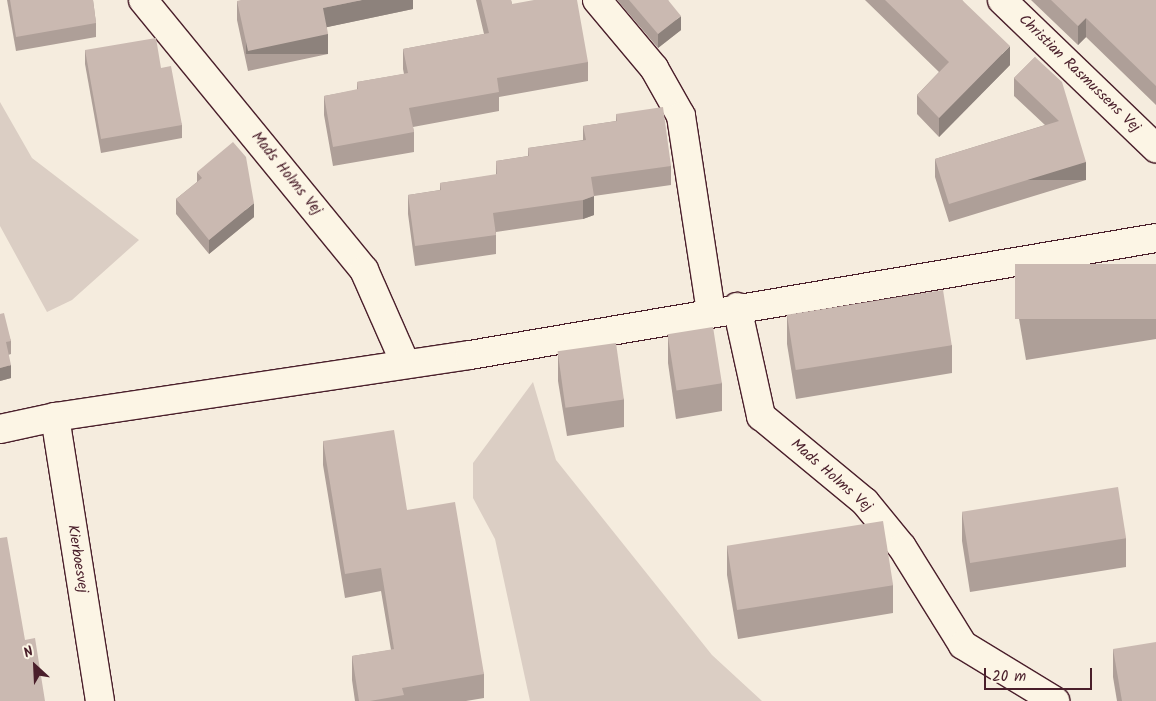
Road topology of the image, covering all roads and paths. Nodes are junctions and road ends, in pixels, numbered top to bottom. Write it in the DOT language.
graph roads {
  1 [pos="143,0"];
  2 [pos="597,0"];
  3 [pos="1002,0"];
  4 [pos="1156,148"];
  5 [pos="1156,238"];
  6 [pos="724,309"];
  7 [pos="405,363"];
  8 [pos="55,417"];
  9 [pos="0,430"];
  10 [pos="100,701"];
  11 [pos="1055,701"];
  1 -- 7 [label="street, Mads Holms Vej"];
  2 -- 6 [label="street, Mads Holms Vej"];
  3 -- 4 [label="street, Christian Rasmussens Vej"];
  5 -- 6 [label="street"];
  6 -- 7 [label="street"];
  6 -- 11 [label="street, Mads Holms Vej"];
  7 -- 8 [label="street"];
  8 -- 9 [label="street"];
  8 -- 10 [label="street, Kierboesvej"];
}
